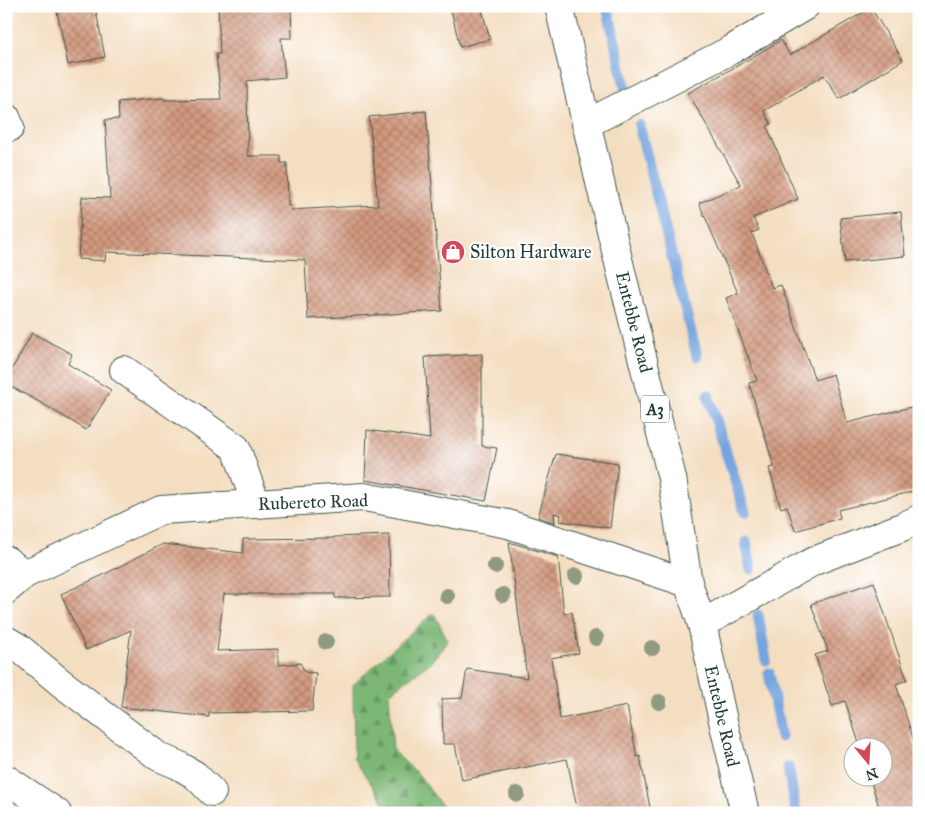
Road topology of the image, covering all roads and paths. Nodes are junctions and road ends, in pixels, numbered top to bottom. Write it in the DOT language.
graph roads {
  1 [pos="559,6"];
  2 [pos="805,6"];
  3 [pos="586,124"];
  4 [pos="124,370"];
  5 [pos="256,504"];
  6 [pos="919,519"];
  7 [pos="12,574"];
  8 [pos="688,583"];
  9 [pos="702,624"];
  10 [pos="6,640"];
  11 [pos="6,779"];
  12 [pos="212,792"];
  13 [pos="57,813"];
  14 [pos="745,813"];
  1 -- 3 [label="street, Entebbe Road / A3"];
  2 -- 3 [label="street"];
  3 -- 8 [label="street, Entebbe Road / A3"];
  4 -- 5 [label="street"];
  5 -- 7 [label="street, Rubereto Road"];
  5 -- 8 [label="street, Rubereto Road"];
  6 -- 9 [label="street"];
  8 -- 9 [label="street, Entebbe Road / A3"];
  9 -- 14 [label="street, Entebbe Road / A3"];
  10 -- 12 [label="street"];
  11 -- 13 [label="street"];
}
